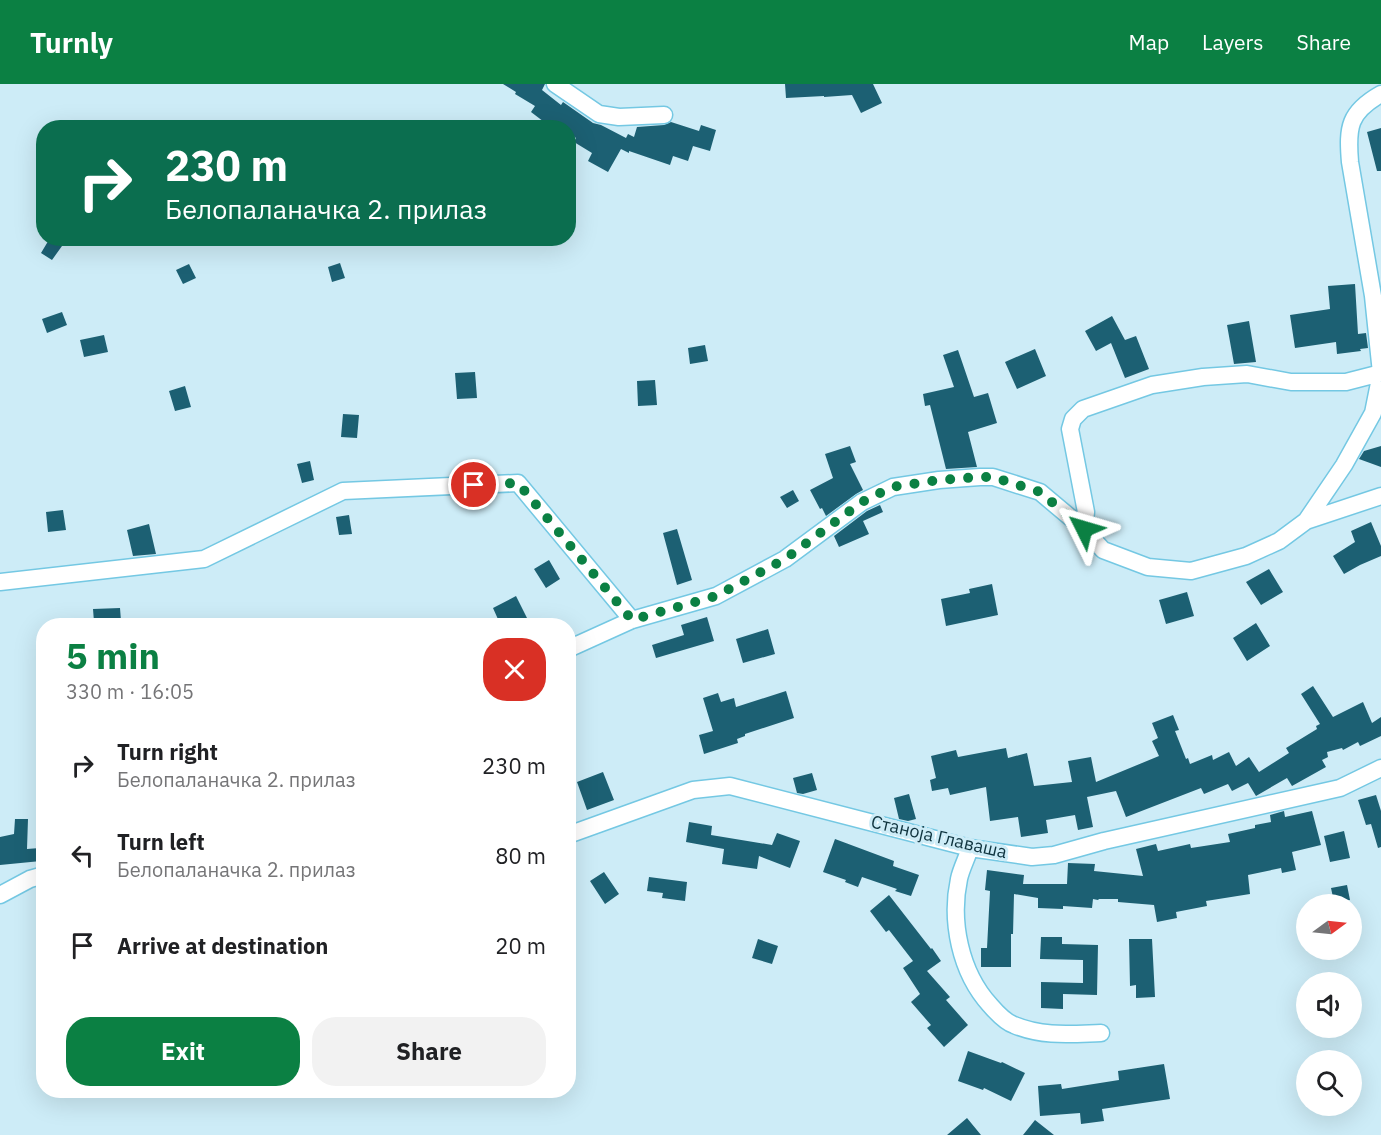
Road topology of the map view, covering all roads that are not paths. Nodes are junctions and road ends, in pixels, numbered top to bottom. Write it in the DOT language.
graph roads {
  1 [pos="555,84"];
  2 [pos="1381,94"];
  3 [pos="664,115"];
  4 [pos="1381,373"];
  5 [pos="1381,496"];
  6 [pos="1306,521"];
  7 [pos="1084,529"];
  8 [pos="0,582"];
  9 [pos="632,620"];
  10 [pos="576,645"];
  11 [pos="1381,768"];
  12 [pos="576,832"];
  13 [pos="970,848"];
  14 [pos="36,877"];
  15 [pos="0,895"];
  16 [pos="1101,1033"];
  1 -- 3 [label="street"];
  2 -- 4 [label="street"];
  4 -- 6 [label="street"];
  4 -- 7 [label="street"];
  5 -- 6 [label="street"];
  6 -- 7 [label="street"];
  7 -- 9 [label="street"];
  8 -- 9 [label="street"];
  9 -- 10 [label="street"];
  11 -- 13 [label="street, Станоја Главаша"];
  12 -- 13 [label="street, Станоја Главаша"];
  13 -- 16 [label="street"];
  14 -- 15 [label="street"];
}
